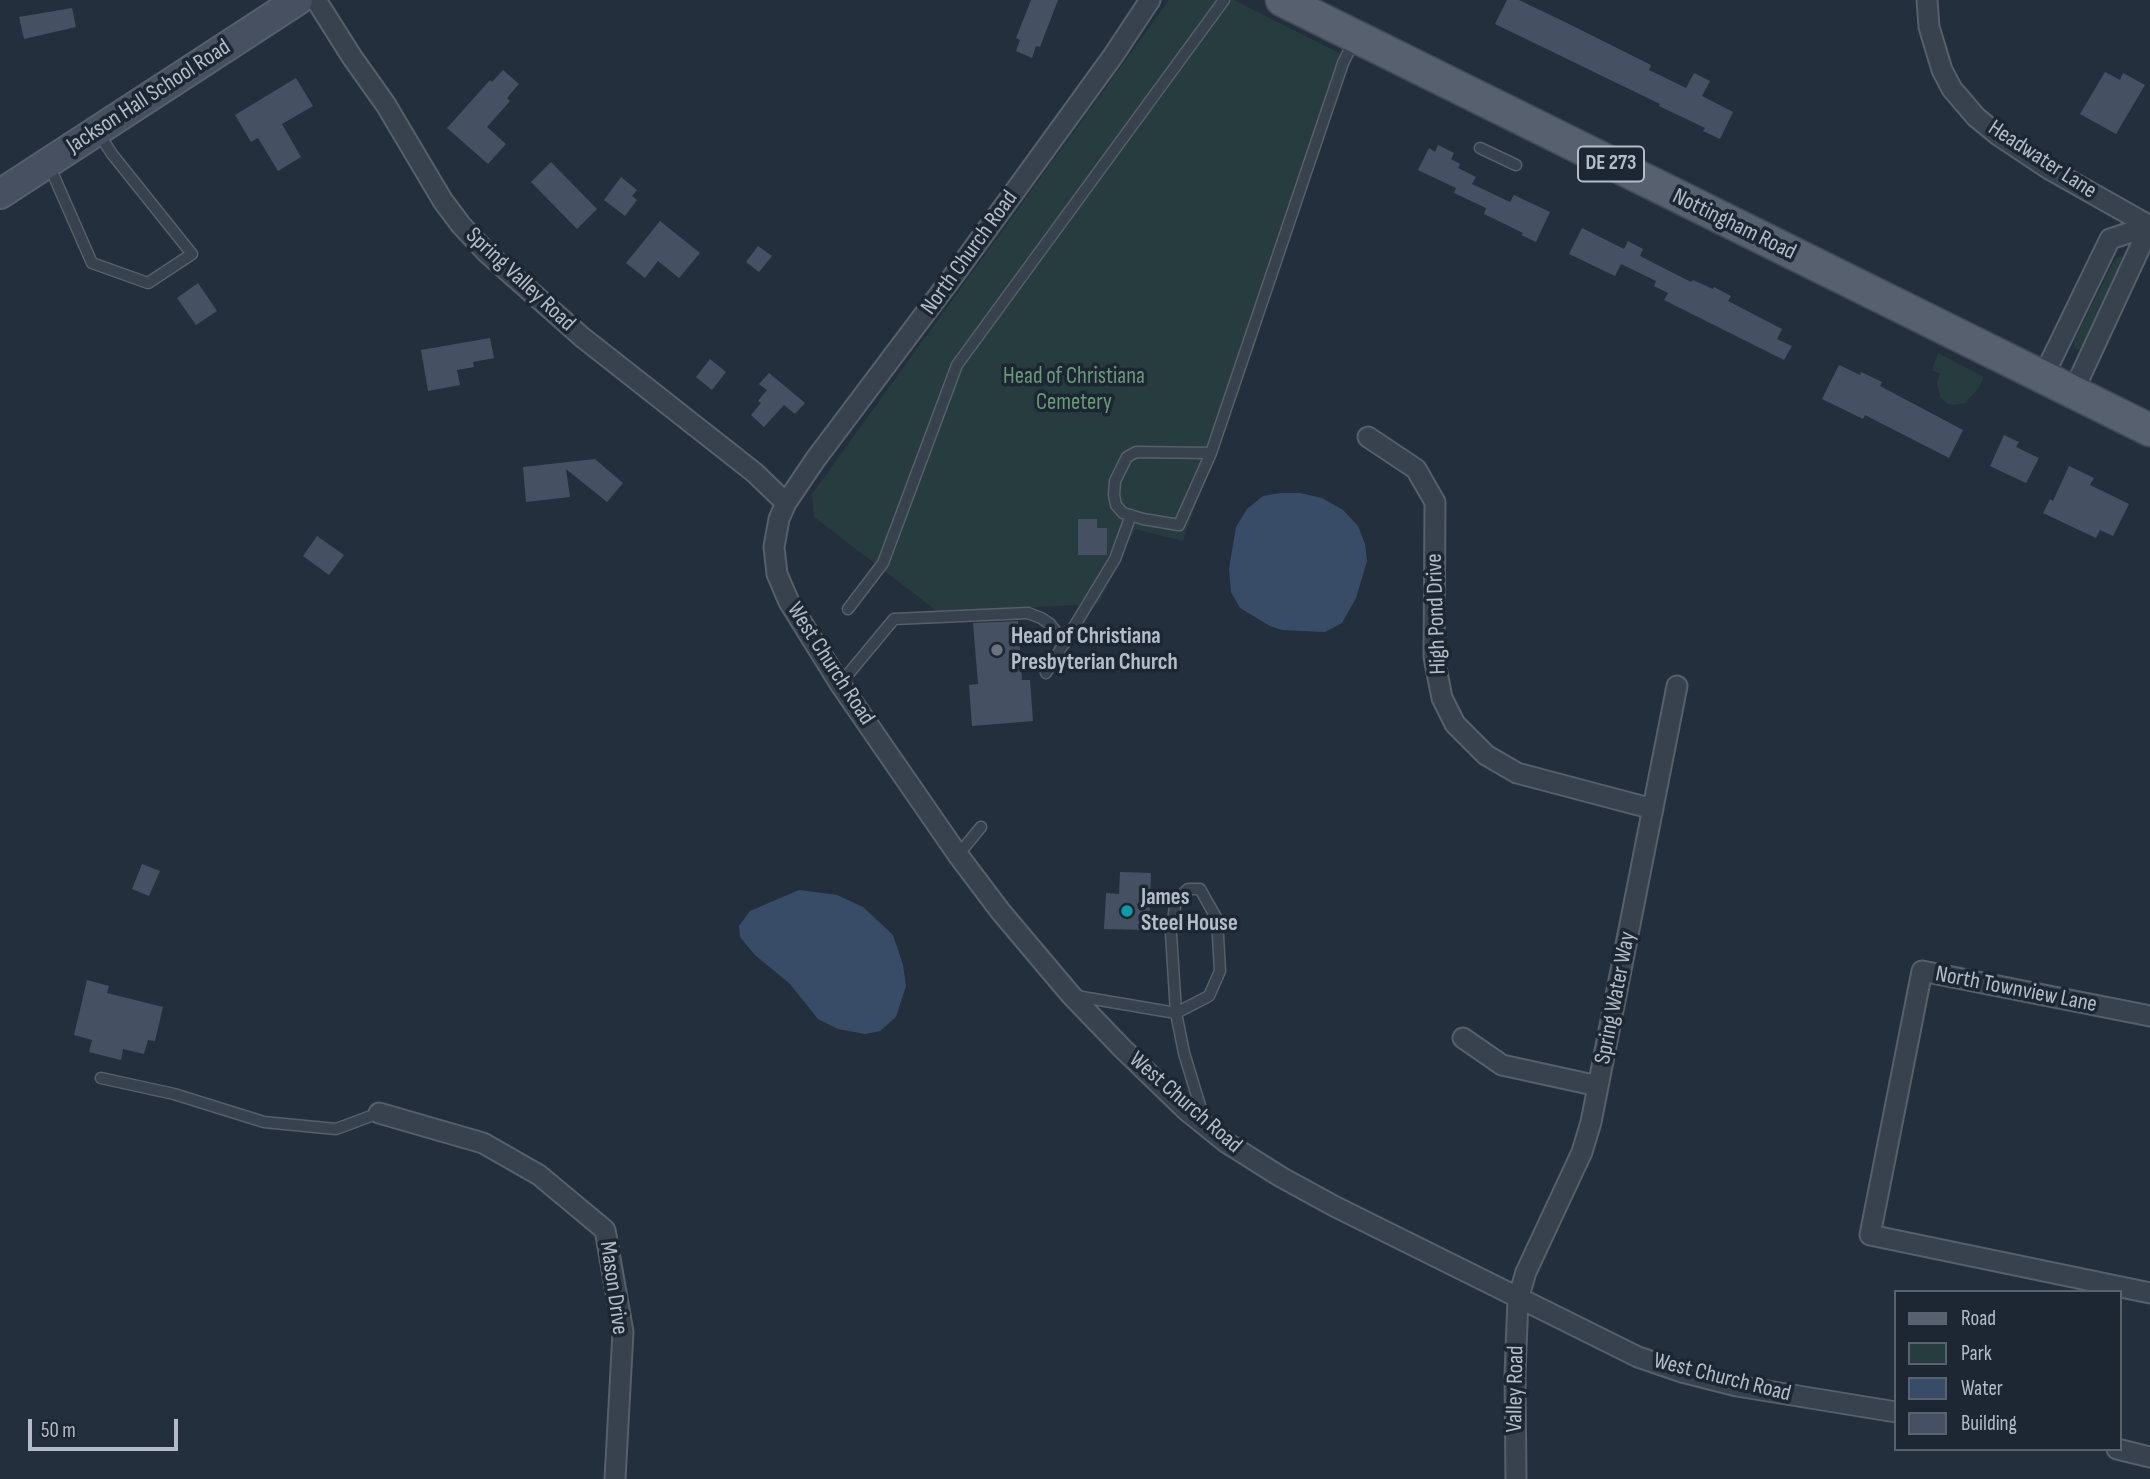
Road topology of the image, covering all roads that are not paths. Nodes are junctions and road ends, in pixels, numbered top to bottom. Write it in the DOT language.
graph roads {
  1 [pos="298,0"];
  2 [pos="316,0"];
  3 [pos="1150,0"];
  4 [pos="1224,0"];
  5 [pos="1282,0"];
  6 [pos="1927,0"];
  7 [pos="1356,37"];
  8 [pos="97,130"];
  9 [pos="1480,148"];
  10 [pos="48,162"];
  11 [pos="1516,165"];
  12 [pos="0,194"];
  13 [pos="2150,226"];
  14 [pos="2043,377"];
  15 [pos="2073,392"];
  16 [pos="2150,430"];
  17 [pos="1367,437"];
  18 [pos="1211,453"];
  19 [pos="786,503"];
  20 [pos="1131,515"];
  21 [pos="848,609"];
  22 [pos="1065,643"];
  23 [pos="1046,673"];
  24 [pos="840,684"];
  25 [pos="1677,686"];
  26 [pos="1653,808"];
  27 [pos="981,827"];
  28 [pos="958,855"];
  29 [pos="1071,995"];
  30 [pos="1176,1013"];
  31 [pos="2150,1016"];
  32 [pos="1463,1038"];
  33 [pos="101,1078"];
  34 [pos="1598,1086"];
  35 [pos="379,1113"];
  36 [pos="1206,1126"];
  37 [pos="2150,1293"];
  38 [pos="1518,1299"];
  39 [pos="1895,1412"];
  40 [pos="2122,1450"];
  41 [pos="2150,1457"];
  42 [pos="615,1479"];
  43 [pos="1516,1479"];
  1 -- 8 [label="street, Jackson Hall School Road"];
  2 -- 19 [label="street, Spring Valley Road"];
  3 -- 19 [label="street, North Church Road"];
  4 -- 21 [label="lane"];
  5 -- 7 [label="main road, Nottingham Road / DE 273"];
  6 -- 13 [label="street, Headwater Lane"];
  7 -- 14 [label="main road, Nottingham Road / DE 273"];
  7 -- 18 [label="lane"];
  8 -- 10 [label="street, Jackson Hall School Road"];
  8 -- 10 [label="lane"];
  9 -- 11 [label="lane"];
  10 -- 12 [label="street, Jackson Hall School Road"];
  13 -- 14 [label="street"];
  13 -- 15 [label="street"];
  14 -- 15 [label="main road, Nottingham Road / DE 273"];
  15 -- 16 [label="main road, Nottingham Road / DE 273"];
  17 -- 26 [label="street, High Pond Drive"];
  18 -- 20 [label="lane"];
  18 -- 20 [label="lane"];
  19 -- 24 [label="street, West Church Road"];
  20 -- 22 [label="lane"];
  22 -- 23 [label="lane"];
  22 -- 24 [label="lane"];
  24 -- 28 [label="street, West Church Road"];
  25 -- 26 [label="street, Spring Water Way"];
  26 -- 34 [label="street, Spring Water Way"];
  27 -- 28 [label="lane"];
  28 -- 29 [label="street, West Church Road"];
  29 -- 30 [label="lane"];
  29 -- 36 [label="street, West Church Road"];
  30 -- 30 [label="lane"];
  30 -- 36 [label="lane"];
  31 -- 37 [label="street, North Townview Lane"];
  32 -- 34 [label="street"];
  33 -- 35 [label="lane"];
  34 -- 38 [label="street, Spring Water Way"];
  35 -- 42 [label="street, Mason Drive"];
  36 -- 38 [label="street, West Church Road"];
  38 -- 39 [label="street, West Church Road"];
  38 -- 43 [label="street, Valley Road"];
  40 -- 41 [label="street"];
}
